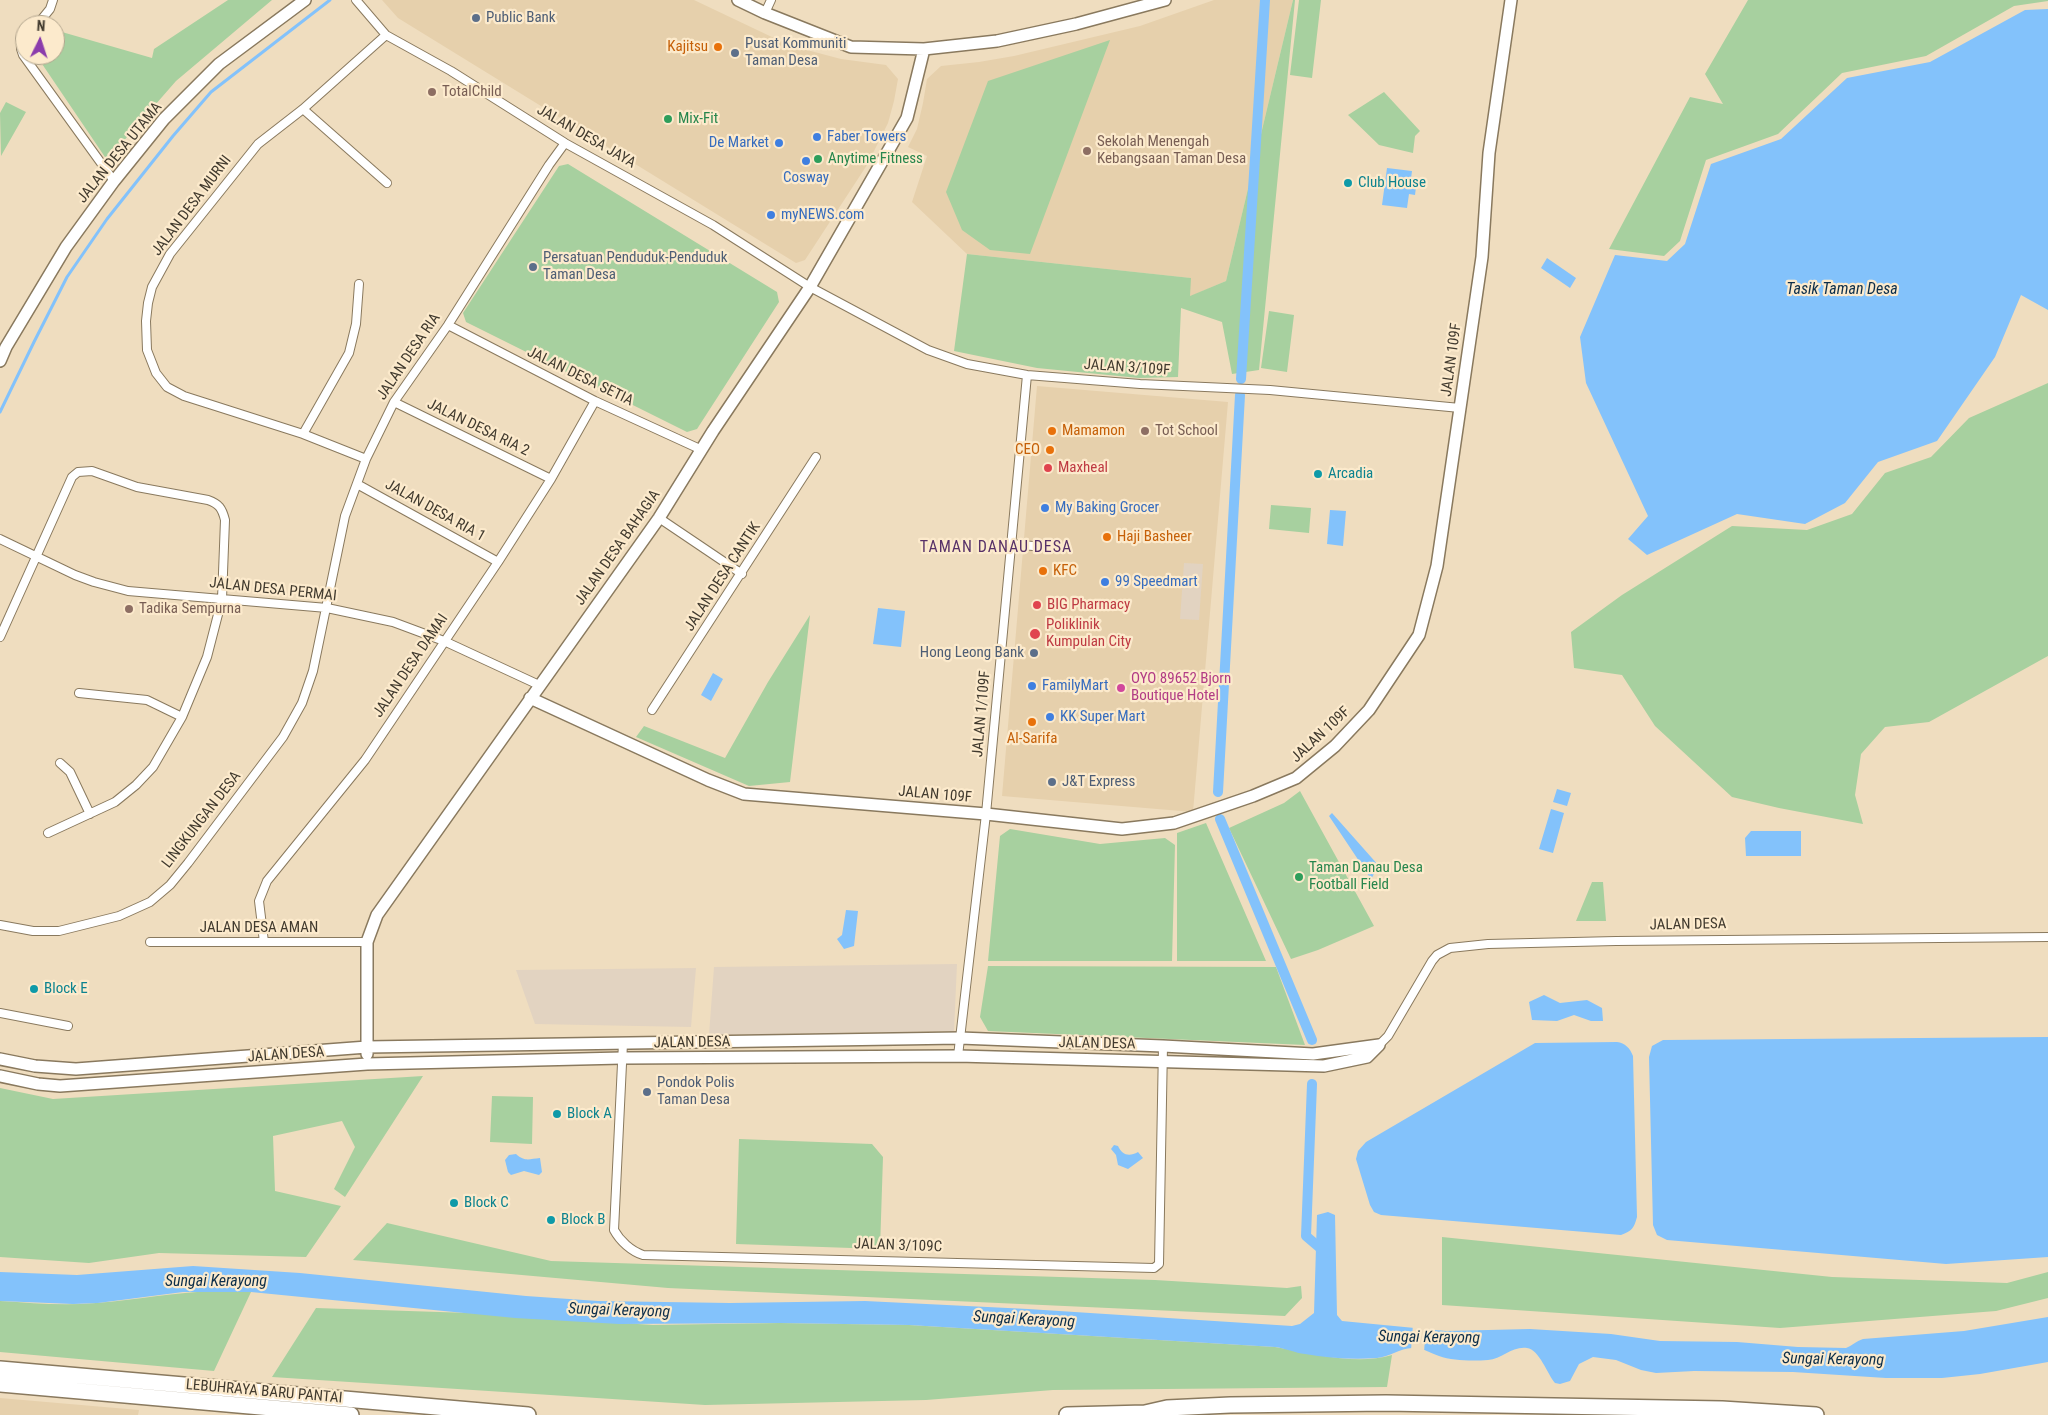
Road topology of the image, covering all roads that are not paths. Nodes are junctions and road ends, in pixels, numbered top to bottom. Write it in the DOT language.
graph roads {
  1 [pos="53,0"];
  2 [pos="305,0"];
  3 [pos="356,0"];
  4 [pos="738,0"];
  5 [pos="771,0"];
  6 [pos="1165,0"];
  7 [pos="1511,0"];
  8 [pos="765,13"];
  9 [pos="45,15"];
  10 [pos="386,34"];
  11 [pos="924,49"];
  12 [pos="30,65"];
  13 [pos="303,109"];
  14 [pos="565,143"];
  15 [pos="114,181"];
  16 [pos="388,183"];
  17 [pos="359,284"];
  18 [pos="810,287"];
  19 [pos="448,325"];
  20 [pos="0,360"];
  21 [pos="1027,375"];
  22 [pos="595,400"];
  23 [pos="394,402"];
  24 [pos="1460,408"];
  25 [pos="303,434"];
  26 [pos="702,450"];
  27 [pos="816,457"];
  28 [pos="366,459"];
  29 [pos="551,479"];
  30 [pos="357,484"];
  31 [pos="659,518"];
  32 [pos="0,539"];
  33 [pos="1011,544"];
  34 [pos="1033,546"];
  35 [pos="38,557"];
  36 [pos="498,562"];
  37 [pos="742,574"];
  38 [pos="222,599"];
  39 [pos="327,608"];
  40 [pos="0,637"];
  41 [pos="444,641"];
  42 [pos="539,685"];
  43 [pos="79,693"];
  44 [pos="530,698"];
  45 [pos="652,710"];
  46 [pos="182,717"];
  47 [pos="60,763"];
  48 [pos="90,814"];
  49 [pos="986,814"];
  50 [pos="48,832"];
  51 [pos="0,925"];
  52 [pos="2048,937"];
  53 [pos="150,942"];
  54 [pos="264,942"];
  55 [pos="367,942"];
  56 [pos="0,1013"];
  57 [pos="68,1026"];
  58 [pos="960,1038"];
  59 [pos="623,1043"];
  60 [pos="1379,1045"];
  61 [pos="1163,1046"];
  62 [pos="367,1047"];
  63 [pos="958,1056"];
  64 [pos="622,1058"];
  65 [pos="0,1059"];
  66 [pos="1163,1061"];
  67 [pos="367,1064"];
  68 [pos="0,1076"];
  69 [pos="0,1369"];
  70 [pos="0,1384"];
  71 [pos="1149,1414"];
  72 [pos="352,1415"];
  73 [pos="528,1415"];
  74 [pos="1066,1415"];
  75 [pos="1816,1415"];
  1 -- 9 [label="street"];
  2 -- 15 [label="street, JALAN DESA UTAMA"];
  3 -- 10 [label="street, JALAN DESA JAYA"];
  4 -- 8 [label="street"];
  5 -- 8 [label="street"];
  6 -- 11 [label="street"];
  7 -- 24 [label="street, JALAN 109F"];
  8 -- 11 [label="street"];
  10 -- 13 [label="street, JALAN DESA MURNI"];
  10 -- 14 [label="street, JALAN DESA JAYA"];
  11 -- 18 [label="street, JALAN DESA BAHAGIA"];
  12 -- 15 [label="street"];
  13 -- 16 [label="street"];
  13 -- 25 [label="street, JALAN DESA MURNI"];
  14 -- 18 [label="street, JALAN DESA JAYA"];
  14 -- 19 [label="street, JALAN DESA RIA"];
  15 -- 20 [label="street, JALAN DESA UTAMA"];
  17 -- 25 [label="street"];
  18 -- 21 [label="street, JALAN 3/109F"];
  18 -- 26 [label="street, JALAN DESA BAHAGIA"];
  19 -- 22 [label="street, JALAN DESA SETIA"];
  19 -- 23 [label="street, JALAN DESA RIA"];
  21 -- 24 [label="street, JALAN 3/109F"];
  21 -- 33 [label="street, JALAN 1/109F"];
  22 -- 26 [label="street, JALAN DESA SETIA"];
  22 -- 29 [label="street, JALAN DESA DAMAI"];
  23 -- 28 [label="street, JALAN DESA RIA"];
  23 -- 29 [label="street, JALAN DESA RIA 2"];
  24 -- 49 [label="street, JALAN 109F"];
  25 -- 28 [label="street, JALAN DESA MURNI"];
  26 -- 31 [label="street, JALAN DESA BAHAGIA"];
  27 -- 37 [label="street, JALAN DESA CANTIK"];
  28 -- 30 [label="street, JALAN DESA RIA"];
  29 -- 36 [label="street, JALAN DESA DAMAI"];
  30 -- 36 [label="street, JALAN DESA RIA 1"];
  30 -- 39 [label="street, JALAN DESA RIA"];
  31 -- 37 [label="street"];
  31 -- 42 [label="street, JALAN DESA BAHAGIA"];
  32 -- 35 [label="street, JALAN DESA PERMAI"];
  33 -- 34 [label="street"];
  33 -- 49 [label="street, JALAN 1/109F"];
  35 -- 38 [label="street, JALAN DESA PERMAI"];
  35 -- 38 [label="street"];
  35 -- 40 [label="street"];
  36 -- 41 [label="street, JALAN DESA DAMAI"];
  37 -- 45 [label="street, JALAN DESA CANTIK"];
  38 -- 39 [label="street, JALAN DESA PERMAI"];
  38 -- 46 [label="street"];
  39 -- 41 [label="street, JALAN DESA PERMAI"];
  39 -- 51 [label="street, LINGKUNGAN DESA"];
  41 -- 42 [label="street, JALAN DESA PERMAI"];
  41 -- 54 [label="street, JALAN DESA DAMAI"];
  42 -- 44 [label="street, JALAN DESA BAHAGIA"];
  43 -- 46 [label="street"];
  44 -- 49 [label="street, JALAN 109F"];
  44 -- 55 [label="street, JALAN DESA BAHAGIA"];
  46 -- 48 [label="street"];
  47 -- 48 [label="street"];
  48 -- 50 [label="street"];
  49 -- 58 [label="street, JALAN 1/109F"];
  52 -- 60 [label="street, JALAN DESA"];
  53 -- 54 [label="street, JALAN DESA AMAN"];
  54 -- 55 [label="street, JALAN DESA AMAN"];
  55 -- 62 [label="street, JALAN DESA BAHAGIA"];
  56 -- 57 [label="street"];
  58 -- 59 [label="street, JALAN DESA"];
  58 -- 61 [label="street, JALAN DESA"];
  58 -- 63 [label="street, JALAN 1/109F"];
  59 -- 62 [label="street, JALAN DESA"];
  59 -- 64 [label="street, JALAN 3/109C"];
  60 -- 61 [label="street, JALAN DESA"];
  60 -- 66 [label="street, JALAN DESA"];
  61 -- 66 [label="street, JALAN 3/109C"];
  62 -- 65 [label="street, JALAN DESA"];
  62 -- 67 [label="street, JALAN DESA BAHAGIA"];
  63 -- 64 [label="street, JALAN DESA"];
  63 -- 66 [label="street, JALAN DESA"];
  64 -- 66 [label="street, JALAN 3/109C"];
  64 -- 67 [label="street, JALAN DESA"];
  67 -- 68 [label="street, JALAN DESA"];
  69 -- 73 [label="highway, LEBUHRAYA BARU PANTAI"];
  70 -- 72 [label="highway, LEBUHRAYA BARU PANTAI"];
  71 -- 74 [label="highway"];
  71 -- 75 [label="highway"];
}
